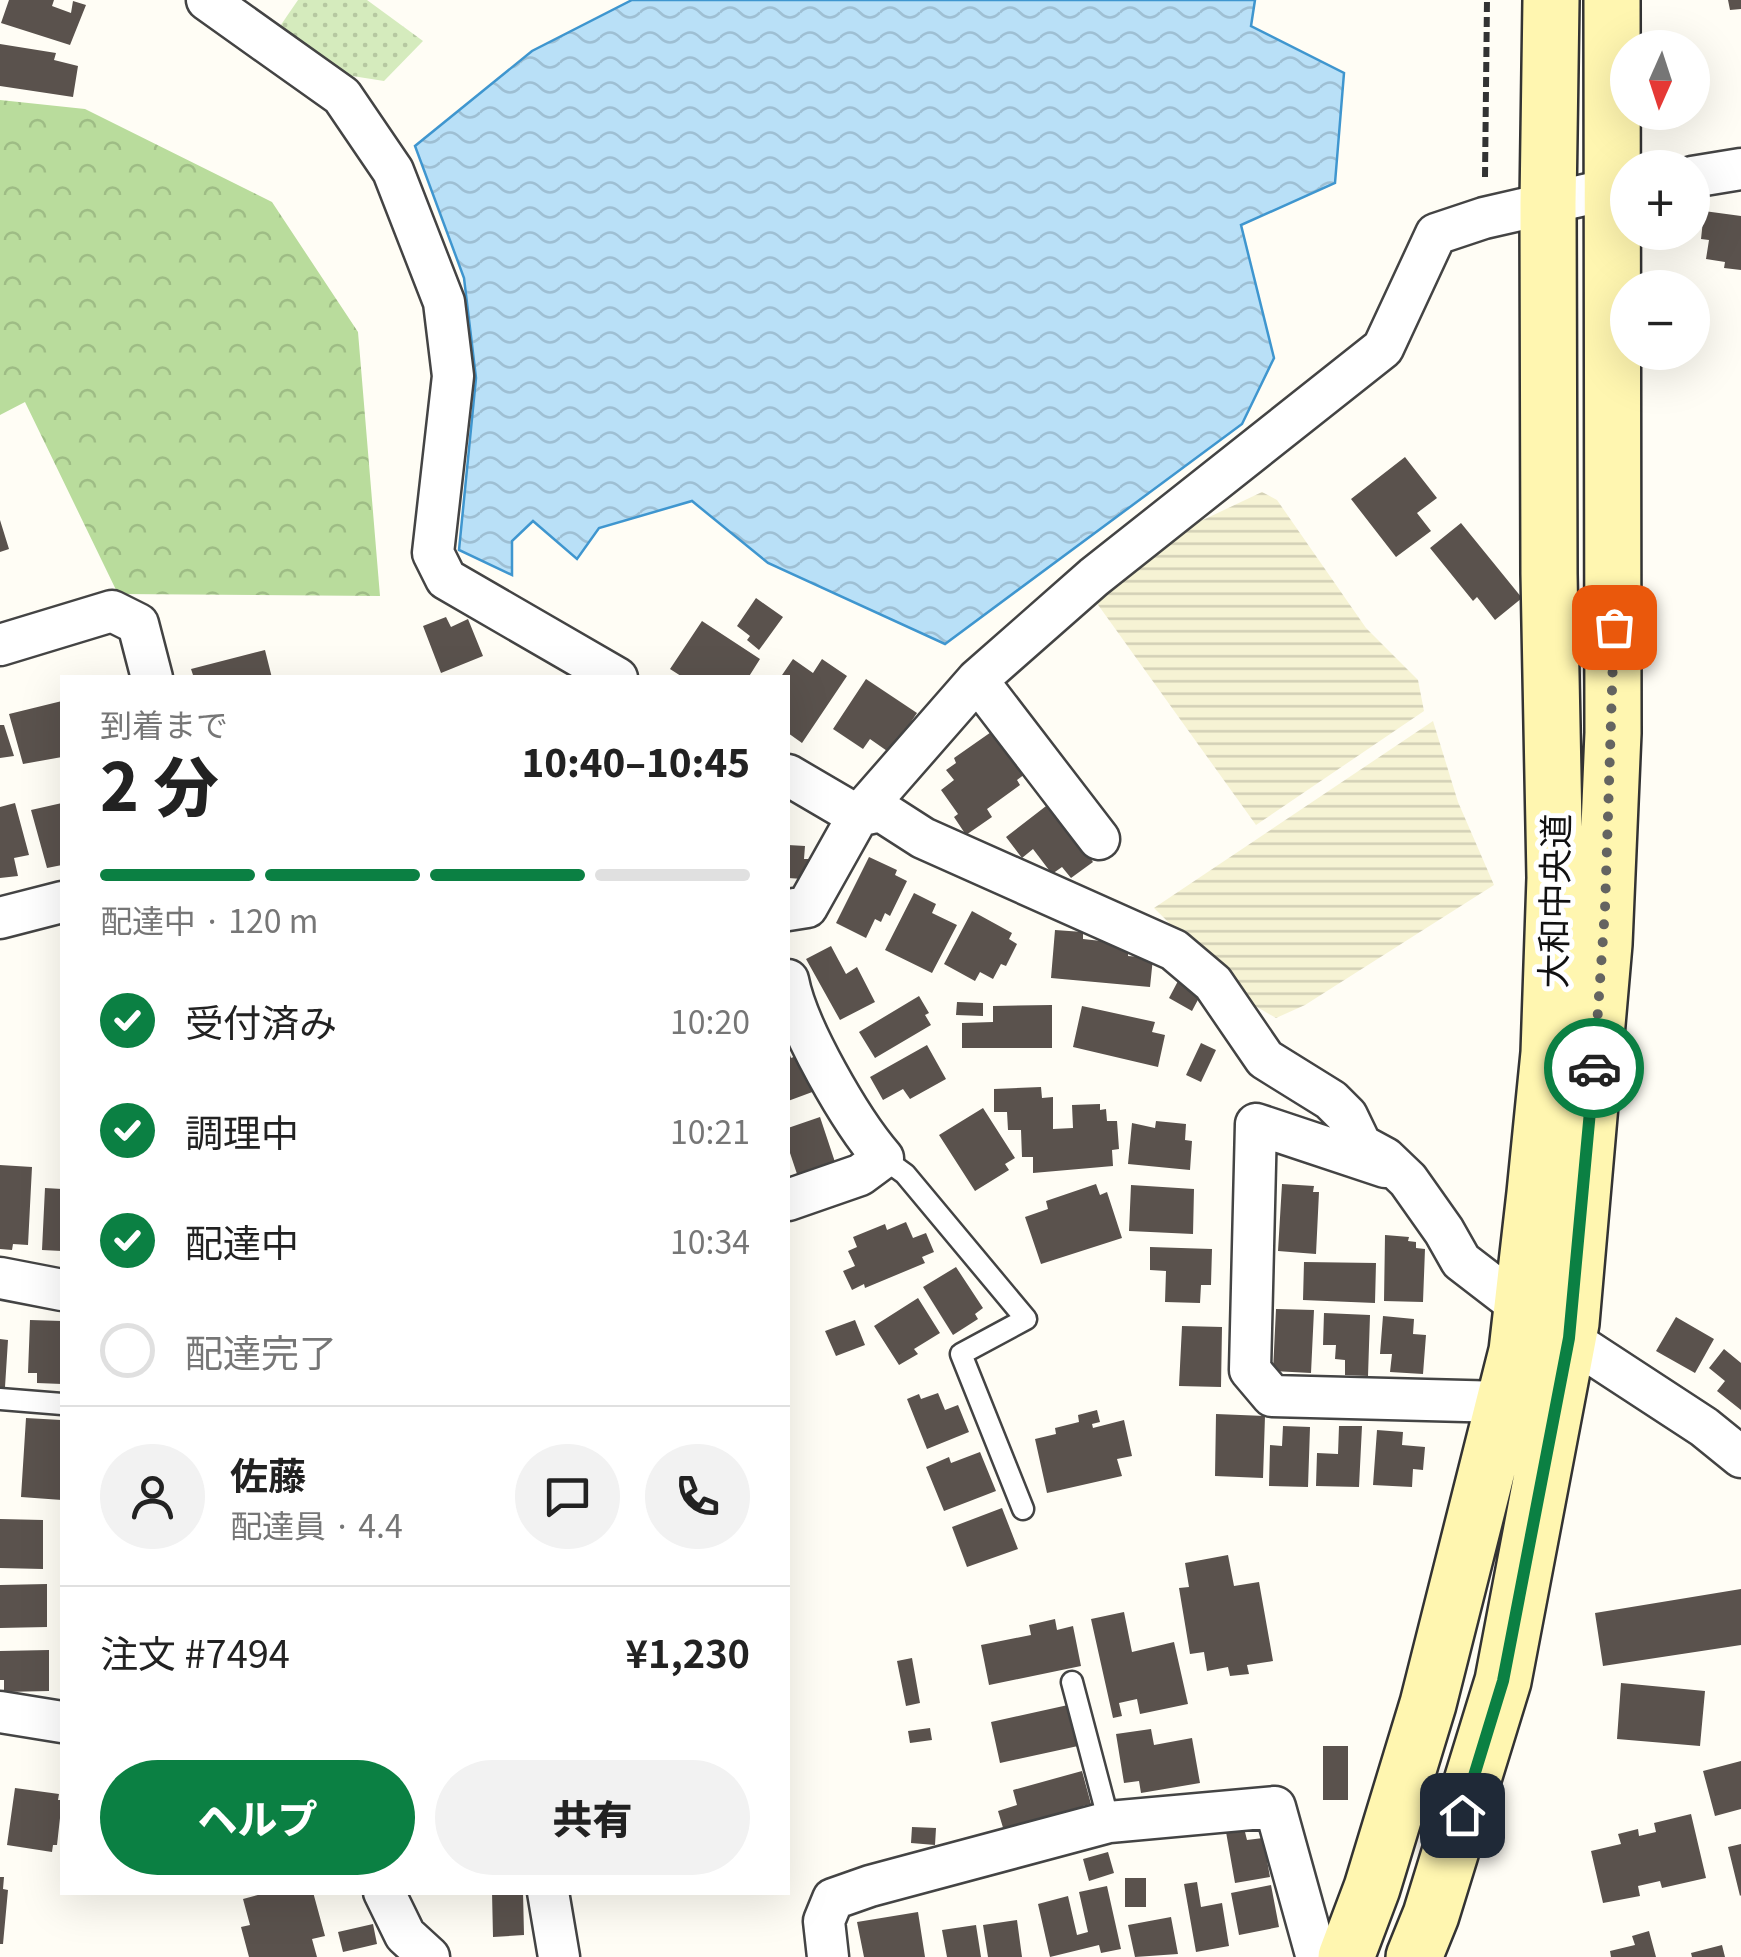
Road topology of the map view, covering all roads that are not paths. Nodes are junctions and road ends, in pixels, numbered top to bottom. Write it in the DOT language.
graph roads {
  1 [pos="207,0"];
  2 [pos="1551,0"];
  3 [pos="1612,0"];
  4 [pos="1618,150"];
  5 [pos="1741,169"];
  6 [pos="1710,174"];
  7 [pos="1610,188"];
  8 [pos="1548,203"];
  9 [pos="1618,250"];
  10 [pos="543,635"];
  11 [pos="0,646"];
  12 [pos="151,675"];
  13 [pos="556,675"];
  14 [pos="612,675"];
  15 [pos="978,680"];
  16 [pos="790,776"];
  17 [pos="858,816"];
  18 [pos="1100,839"];
  19 [pos="60,903"];
  20 [pos="790,910"];
  21 [pos="0,918"];
  22 [pos="790,992"];
  23 [pos="883,1158"];
  24 [pos="1398,1171"];
  25 [pos="790,1199"];
  26 [pos="0,1278"];
  27 [pos="60,1290"];
  28 [pos="1522,1308"];
  29 [pos="1569,1338"];
  30 [pos="0,1399"];
  31 [pos="1504,1402"];
  32 [pos="60,1404"];
  33 [pos="1741,1457"];
  34 [pos="1023,1509"];
  35 [pos="1072,1682"];
  36 [pos="0,1712"];
  37 [pos="60,1722"];
  38 [pos="1109,1822"];
  39 [pos="386,1895"];
  40 [pos="549,1895"];
  41 [pos="429,1957"];
  42 [pos="559,1957"];
  43 [pos="828,1957"];
  44 [pos="1332,1957"];
  45 [pos="1346,1957"];
  46 [pos="1414,1957"];
  1 -- 10 [label="street"];
  2 -- 8 [label="street, 大和中央道"];
  3 -- 4 [label="street, 大和中央道"];
  5 -- 6 [label="street"];
  7 -- 8 [label="street"];
  8 -- 15 [label="street"];
  8 -- 28 [label="street, 大和中央道"];
  9 -- 29 [label="street, 大和中央道"];
  10 -- 13 [label="street"];
  10 -- 14 [label="street"];
  11 -- 12 [label="street"];
  15 -- 17 [label="street"];
  15 -- 18 [label="street"];
  16 -- 17 [label="street"];
  17 -- 20 [label="street"];
  17 -- 24 [label="street"];
  19 -- 21 [label="street"];
  22 -- 23 [label="street"];
  23 -- 25 [label="street"];
  23 -- 34 [label="lane"];
  24 -- 28 [label="street"];
  24 -- 31 [label="street"];
  26 -- 27 [label="street"];
  28 -- 29 [label="street"];
  28 -- 31 [label="street, 大和中央道"];
  29 -- 33 [label="street"];
  29 -- 46 [label="street, 大和中央道"];
  30 -- 32 [label="lane"];
  31 -- 45 [label="street, 大和中央道"];
  35 -- 38 [label="lane"];
  36 -- 37 [label="street"];
  38 -- 43 [label="street"];
  38 -- 44 [label="street"];
  39 -- 41 [label="street"];
  40 -- 42 [label="street"];
}
